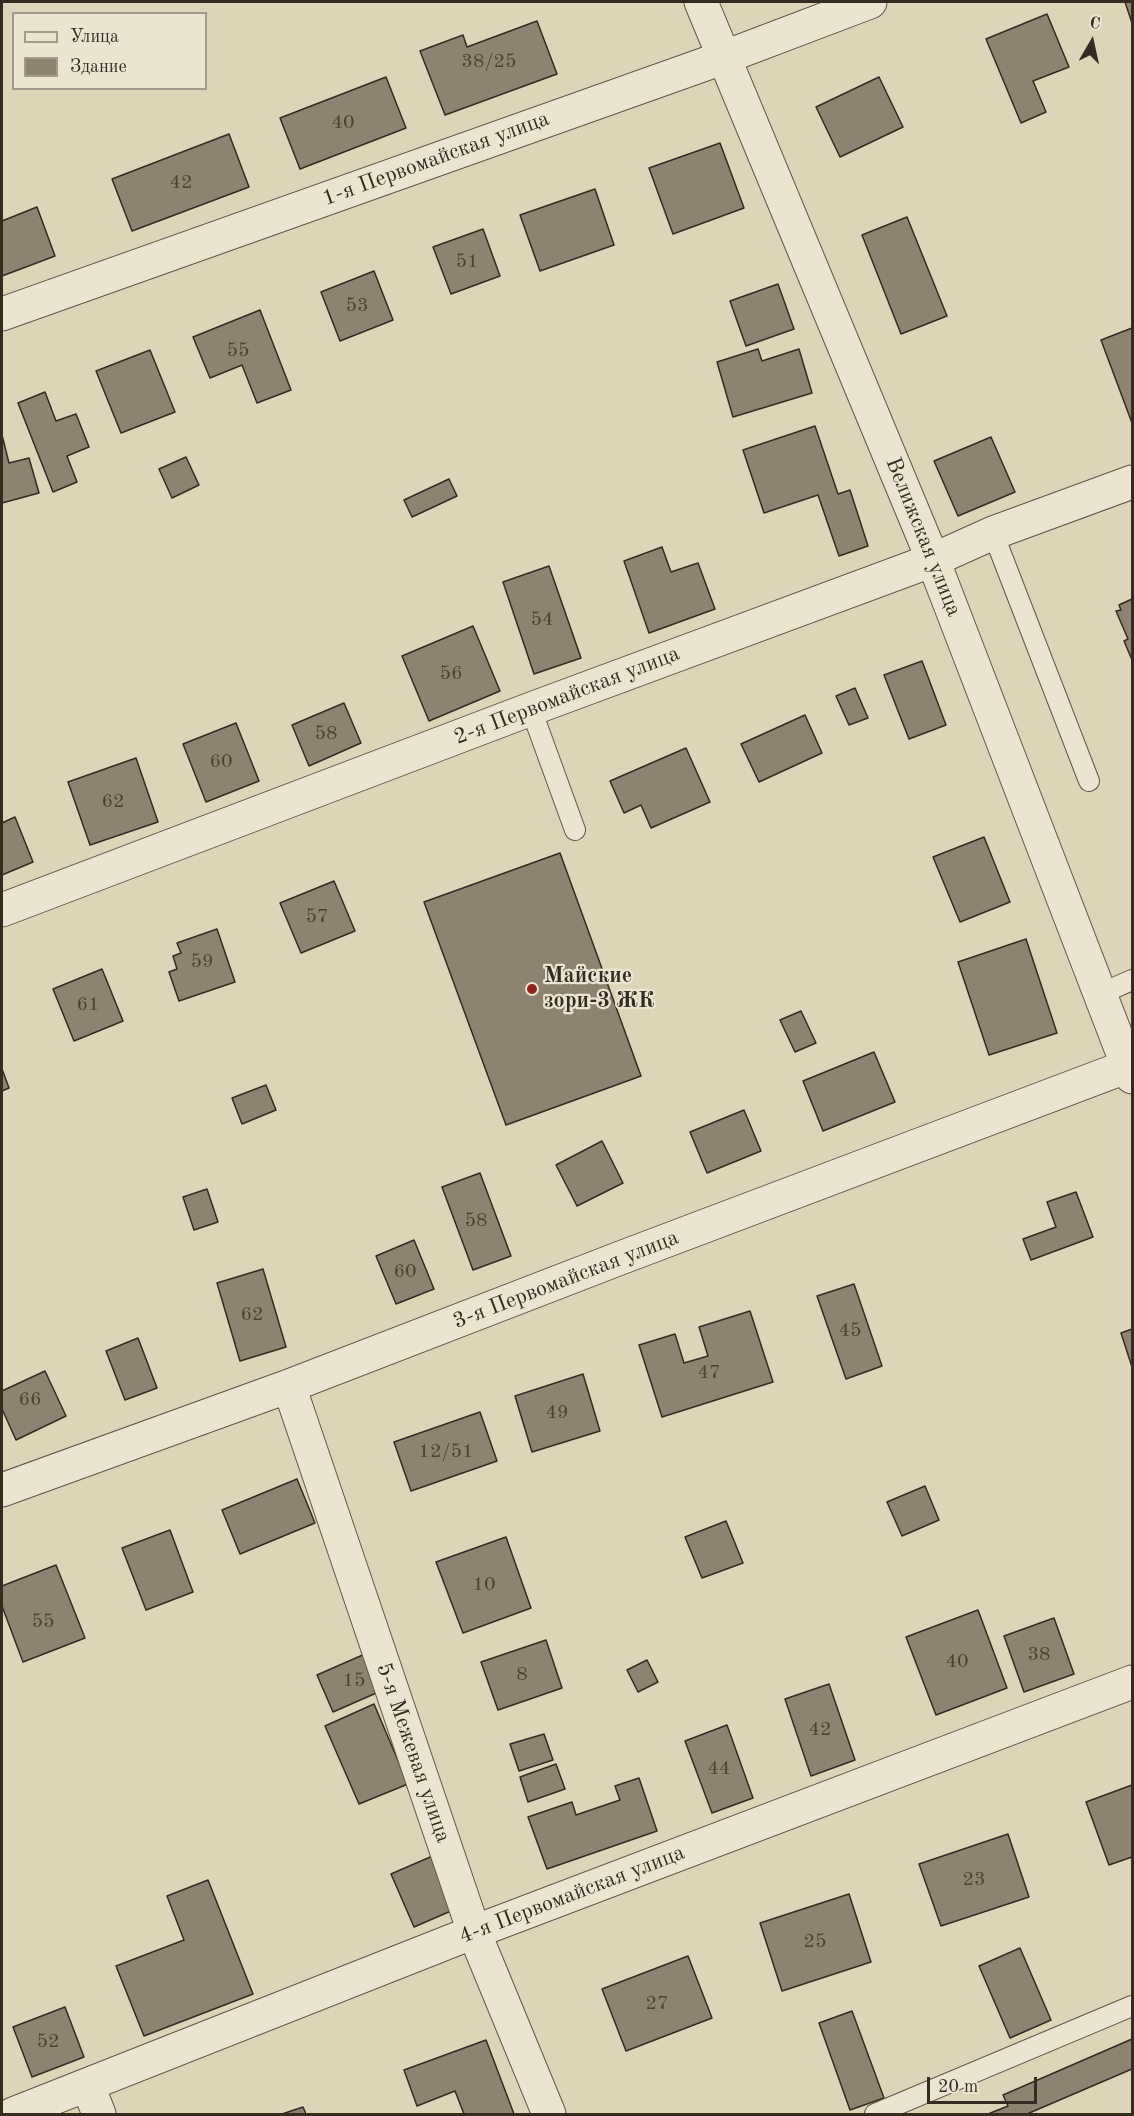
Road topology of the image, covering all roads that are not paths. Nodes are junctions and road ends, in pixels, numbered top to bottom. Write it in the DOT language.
graph roads {
  1 [pos="701,2"];
  2 [pos="870,2"];
  3 [pos="725,57"];
  4 [pos="2,314"];
  5 [pos="1132,482"];
  6 [pos="993,533"];
  7 [pos="933,560"];
  8 [pos="531,709"];
  9 [pos="1089,781"];
  10 [pos="575,830"];
  11 [pos="2,910"];
  12 [pos="1132,980"];
  13 [pos="1100,994"];
  14 [pos="1130,1071"];
  15 [pos="289,1386"];
  16 [pos="2,1490"];
  17 [pos="1132,1682"];
  18 [pos="474,1932"];
  19 [pos="1132,2006"];
  20 [pos="93,2100"];
  21 [pos="13,2115"];
  22 [pos="549,2115"];
  23 [pos="875,2115"];
  1 -- 3 [label="street, Велижская улица"];
  2 -- 3 [label="street, 1-я Первомайская улица"];
  3 -- 4 [label="street, 1-я Первомайская улица"];
  3 -- 7 [label="street, Велижская улица"];
  5 -- 6 [label="street, 2-я Первомайская улица"];
  6 -- 7 [label="street, 2-я Первомайская улица"];
  6 -- 9 [label="lane"];
  7 -- 8 [label="street, 2-я Первомайская улица"];
  7 -- 13 [label="street, Велижская улица"];
  8 -- 10 [label="lane"];
  8 -- 11 [label="street, 2-я Первомайская улица"];
  12 -- 13 [label="lane"];
  13 -- 14 [label="street, Велижская улица"];
  14 -- 15 [label="street, 3-я Первомайская улица"];
  15 -- 16 [label="street, 3-я Первомайская улица"];
  15 -- 18 [label="street, 5-я Межевая улица"];
  17 -- 18 [label="street, 4-я Первомайская улица"];
  18 -- 20 [label="street, 4-я Первомайская улица"];
  18 -- 22 [label="street, 5-я Межевая улица"];
  19 -- 23 [label="lane"];
  20 -- 21 [label="street, 4-я Первомайская улица"];
}
